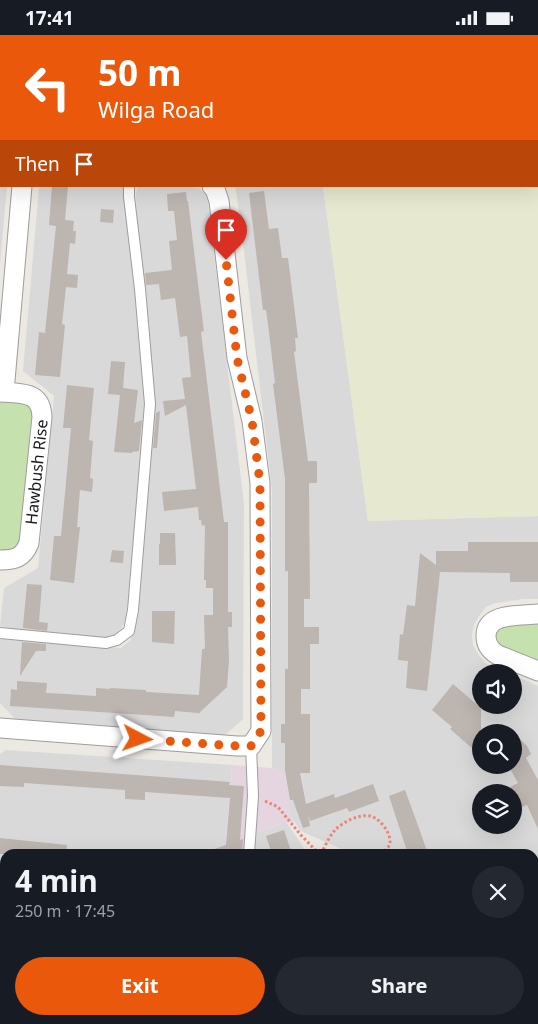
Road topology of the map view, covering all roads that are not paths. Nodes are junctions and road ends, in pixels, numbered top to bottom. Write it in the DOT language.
graph roads {
  1 [pos="22,187"];
  2 [pos="129,187"];
  3 [pos="213,187"];
  4 [pos="2,392"];
  5 [pos="0,560"];
  6 [pos="538,615"];
  7 [pos="0,633"];
  8 [pos="538,671"];
  9 [pos="0,728"];
  10 [pos="251,746"];
  11 [pos="249,849"];
  1 -- 4 [label="street, Hawbush Rise"];
  2 -- 7 [label="lane"];
  3 -- 10 [label="street"];
  4 -- 5 [label="street, Hawbush Rise"];
  6 -- 8 [label="street"];
  9 -- 10 [label="street"];
  10 -- 11 [label="lane"];
}
